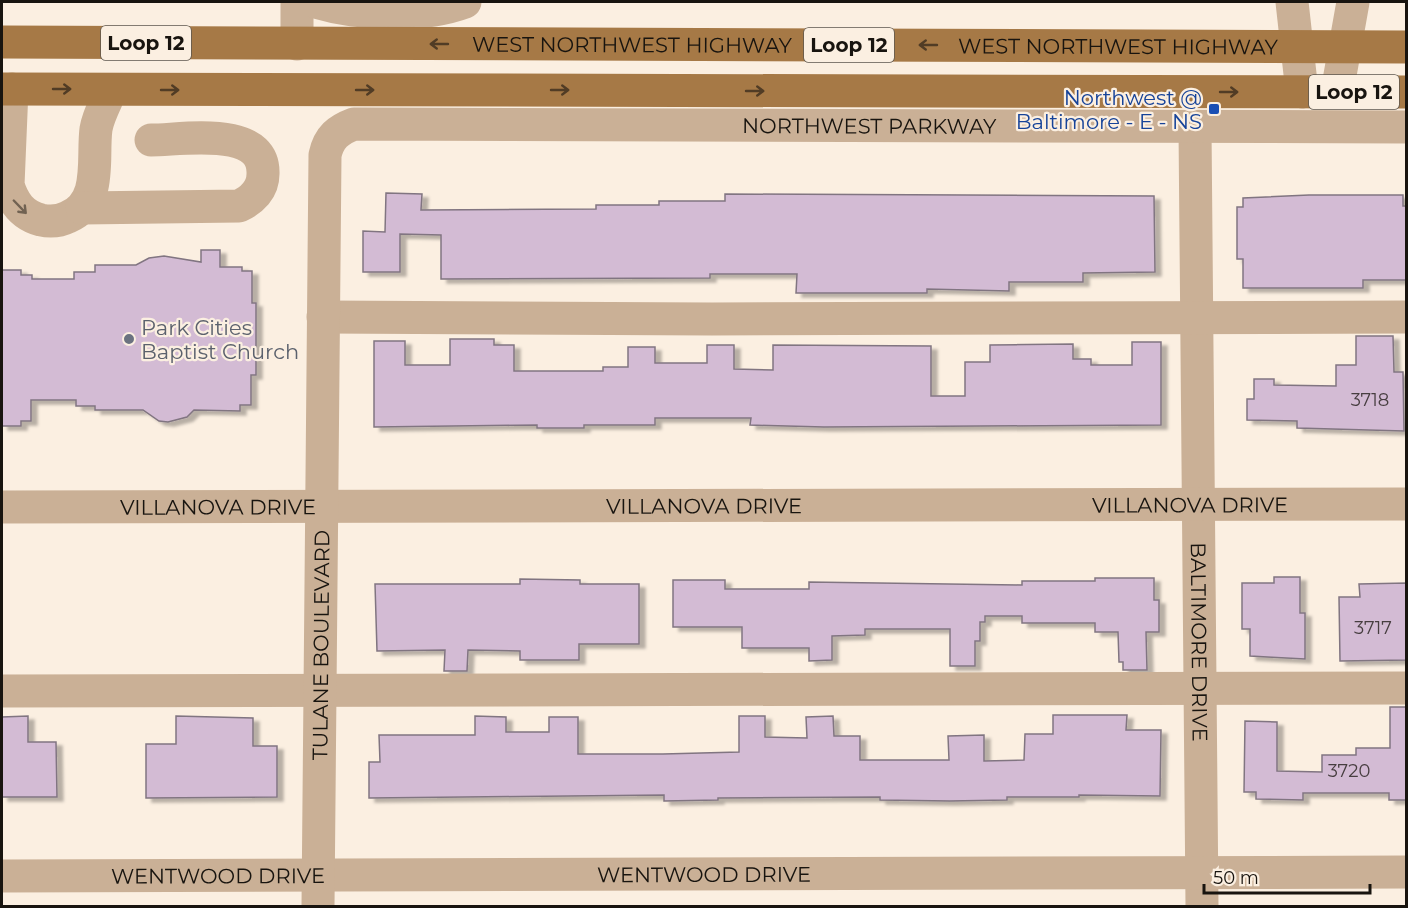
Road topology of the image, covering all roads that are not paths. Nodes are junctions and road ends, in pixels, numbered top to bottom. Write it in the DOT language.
graph roads {
  1 [pos="297,2"];
  2 [pos="315,2"];
  3 [pos="465,2"];
  4 [pos="1292,2"];
  5 [pos="1353,2"];
  6 [pos="2,42"];
  7 [pos="294,44"];
  8 [pos="1296,46"];
  9 [pos="1346,46"];
  10 [pos="1407,46"];
  11 [pos="7,89"];
  12 [pos="111,90"];
  13 [pos="1302,92"];
  14 [pos="1337,92"];
  15 [pos="1407,92"];
  16 [pos="1407,127"];
  17 [pos="1195,128"];
  18 [pos="5,133"];
  19 [pos="333,135"];
  20 [pos="151,140"];
  21 [pos="94,170"];
  22 [pos="82,208"];
  23 [pos="194,208"];
  24 [pos="323,317"];
  25 [pos="1198,317"];
  26 [pos="1407,317"];
  27 [pos="1198,504"];
  28 [pos="1407,504"];
  29 [pos="322,506"];
  30 [pos="2,507"];
  31 [pos="1201,688"];
  32 [pos="1407,688"];
  33 [pos="2,691"];
  34 [pos="321,691"];
  35 [pos="1202,872"];
  36 [pos="1407,872"];
  37 [pos="2,876"];
  38 [pos="318,891"];
  39 [pos="1203,906"];
  1 -- 7 [label="street"];
  2 -- 3 [label="street"];
  4 -- 8 [label="street"];
  5 -- 9 [label="street"];
  6 -- 7 [label="main road, WEST NORTHWEST HIGHWAY / Loop 12"];
  8 -- 7 [label="main road, WEST NORTHWEST HIGHWAY / Loop 12, one-way"];
  7 -- 11 [label="main road"];
  8 -- 9 [label="main road, WEST NORTHWEST HIGHWAY / Loop 12"];
  8 -- 13 [label="street"];
  9 -- 10 [label="main road, WEST NORTHWEST HIGHWAY / Loop 12"];
  9 -- 14 [label="street"];
  11 -- 12 [label="main road, Loop 12, one-way"];
  11 -- 18 [label="street"];
  12 -- 13 [label="main road, Loop 12, one-way"];
  12 -- 21 [label="street"];
  13 -- 14 [label="main road, Loop 12"];
  14 -- 15 [label="main road, Loop 12"];
  16 -- 17 [label="street, NORTHWEST PARKWAY"];
  17 -- 19 [label="street, NORTHWEST PARKWAY"];
  17 -- 25 [label="street, BALTIMORE DRIVE"];
  18 -- 22 [label="street, one-way"];
  19 -- 24 [label="street, TULANE BOULEVARD"];
  20 -- 23 [label="street"];
  21 -- 22 [label="street"];
  21 -- 23 [label="street"];
  22 -- 23 [label="street"];
  24 -- 25 [label="street"];
  24 -- 29 [label="street, TULANE BOULEVARD"];
  25 -- 26 [label="street"];
  25 -- 27 [label="street, BALTIMORE DRIVE"];
  27 -- 28 [label="street, VILLANOVA DRIVE"];
  27 -- 29 [label="street, VILLANOVA DRIVE"];
  27 -- 31 [label="street, BALTIMORE DRIVE"];
  29 -- 30 [label="street, VILLANOVA DRIVE"];
  29 -- 34 [label="street, TULANE BOULEVARD"];
  31 -- 32 [label="street"];
  31 -- 34 [label="street"];
  31 -- 35 [label="street, BALTIMORE DRIVE"];
  33 -- 34 [label="street"];
  34 -- 38 [label="street, TULANE BOULEVARD"];
  35 -- 36 [label="street, WENTWOOD DRIVE"];
  35 -- 38 [label="street, WENTWOOD DRIVE"];
  35 -- 39 [label="street, BALTIMORE DRIVE"];
  37 -- 38 [label="street, WENTWOOD DRIVE"];
}
